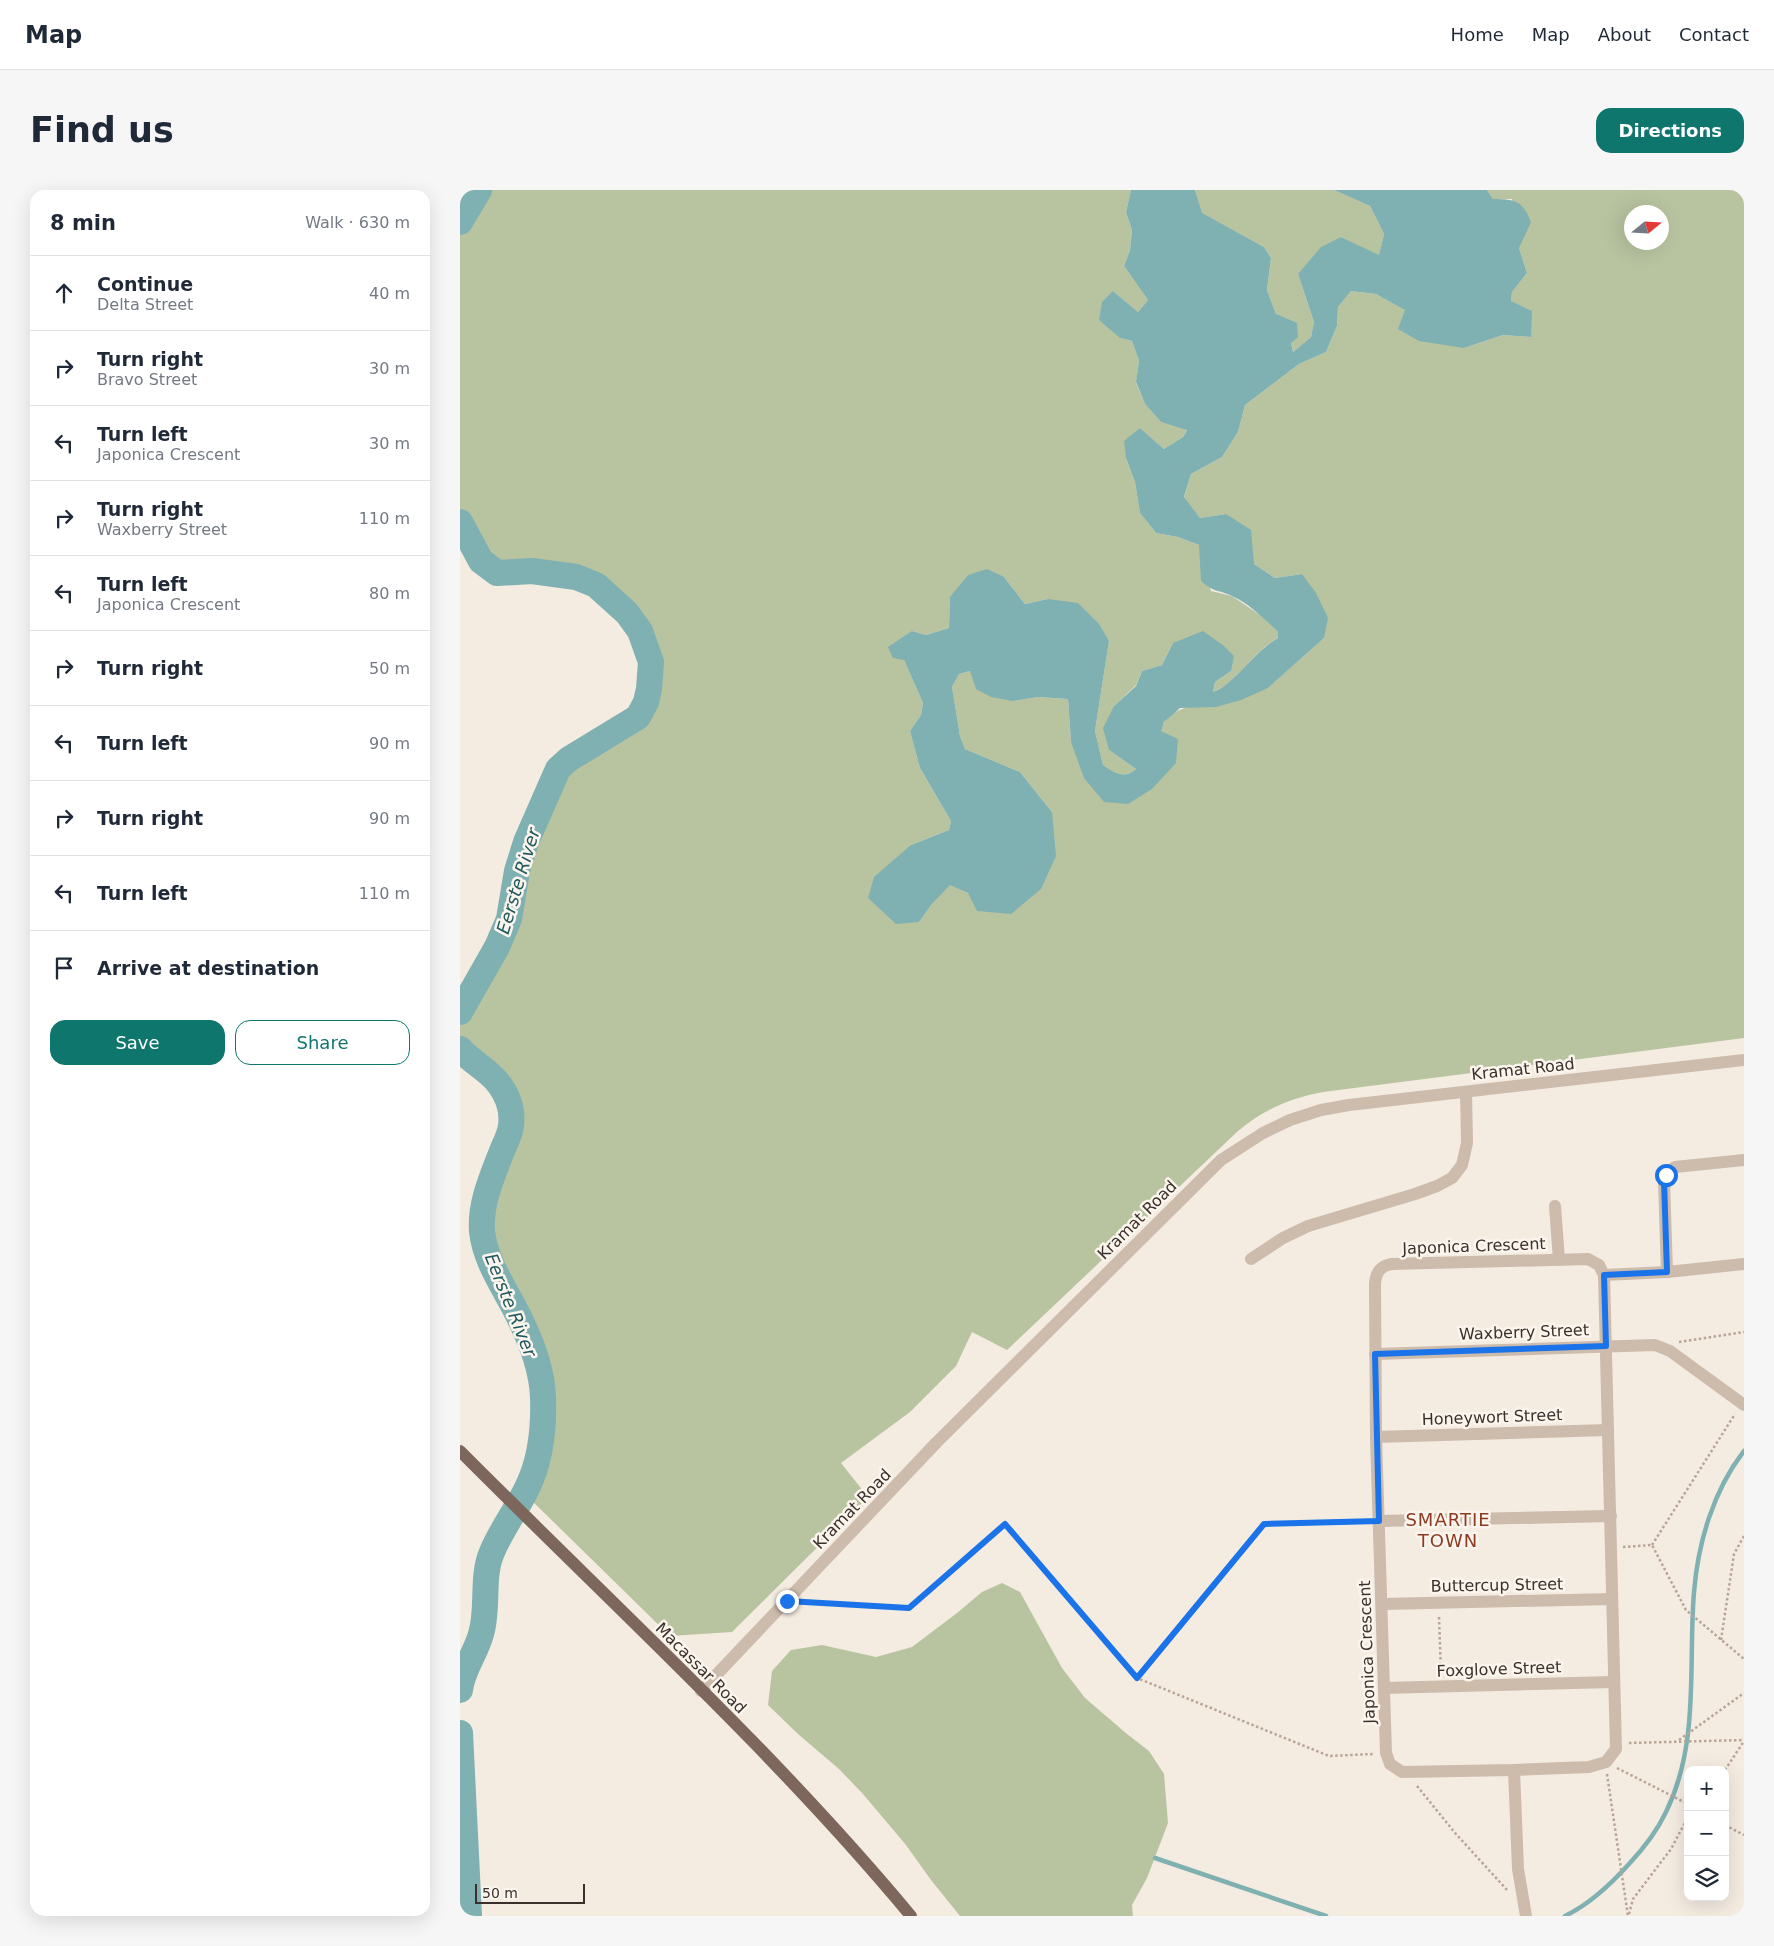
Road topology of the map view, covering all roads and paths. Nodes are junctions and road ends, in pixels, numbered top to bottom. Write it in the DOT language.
graph roads {
  1 [pos="1744,1060"];
  2 [pos="1466,1092"];
  3 [pos="1744,1160"];
  4 [pos="1555,1206"];
  5 [pos="1251,1259"];
  6 [pos="1559,1260"];
  7 [pos="1744,1264"];
  8 [pos="1667,1272"];
  9 [pos="1604,1275"];
  10 [pos="1744,1332"];
  11 [pos="1606,1346"];
  12 [pos="1660,1346"];
  13 [pos="1375,1354"];
  14 [pos="1743,1405"];
  15 [pos="1608,1430"];
  16 [pos="1376,1437"];
  17 [pos="460,1450"];
  18 [pos="1611,1516"];
  19 [pos="1379,1521"];
  20 [pos="1744,1536"];
  21 [pos="1652,1545"];
  22 [pos="1611,1548"];
  23 [pos="1612,1599"];
  24 [pos="787,1601"];
  25 [pos="1438,1602"];
  26 [pos="1382,1604"];
  27 [pos="1721,1640"];
  28 [pos="1744,1659"];
  29 [pos="1137,1678"];
  30 [pos="1614,1682"];
  31 [pos="1441,1687"];
  32 [pos="1384,1688"];
  33 [pos="702,1691"];
  34 [pos="1744,1693"];
  35 [pos="1679,1740"];
  36 [pos="1744,1740"];
  37 [pos="1617,1743"];
  38 [pos="1386,1754"];
  39 [pos="1606,1762"];
  40 [pos="1728,1766"];
  41 [pos="1514,1770"];
  42 [pos="1406,1773"];
  43 [pos="1684,1802"];
  44 [pos="1684,1825"];
  45 [pos="1729,1827"];
  46 [pos="1744,1835"];
  47 [pos="1525,1912"];
  48 [pos="911,1916"];
  49 [pos="1628,1916"];
  1 -- 2 [label="street, Kramat Road"];
  2 -- 5 [label="street"];
  2 -- 24 [label="street, Kramat Road"];
  3 -- 8 [label="street"];
  4 -- 6 [label="street"];
  6 -- 9 [label="street, Japonica Crescent"];
  6 -- 13 [label="street, Japonica Crescent"];
  7 -- 8 [label="street"];
  8 -- 9 [label="street"];
  9 -- 11 [label="street"];
  10 -- 12 [label="path"];
  11 -- 12 [label="street, Waxberry Street"];
  11 -- 13 [label="street, Waxberry Street"];
  11 -- 15 [label="street"];
  12 -- 14 [label="street"];
  13 -- 16 [label="street, Japonica Crescent"];
  14 -- 21 [label="path"];
  15 -- 16 [label="street, Honeywort Street"];
  15 -- 18 [label="street"];
  16 -- 19 [label="street, Japonica Crescent"];
  17 -- 33 [label="main road, Macassar Road"];
  18 -- 19 [label="street"];
  18 -- 22 [label="street"];
  19 -- 26 [label="street, Japonica Crescent"];
  19 -- 29 [label="path"];
  20 -- 27 [label="path"];
  21 -- 22 [label="path"];
  21 -- 27 [label="path"];
  22 -- 23 [label="street"];
  23 -- 25 [label="street, Buttercup Street"];
  23 -- 30 [label="street"];
  24 -- 29 [label="path"];
  24 -- 33 [label="street, Kramat Road"];
  25 -- 26 [label="street, Buttercup Street"];
  25 -- 31 [label="path"];
  26 -- 32 [label="street, Japonica Crescent"];
  27 -- 28 [label="path"];
  29 -- 38 [label="path"];
  30 -- 31 [label="street, Foxglove Street"];
  30 -- 37 [label="street"];
  31 -- 32 [label="street, Foxglove Street"];
  32 -- 38 [label="street, Japonica Crescent"];
  33 -- 48 [label="main road, Macassar Road"];
  34 -- 35 [label="path"];
  35 -- 36 [label="path"];
  35 -- 37 [label="path"];
  36 -- 40 [label="path"];
  37 -- 39 [label="street"];
  38 -- 42 [label="street"];
  39 -- 41 [label="street"];
  39 -- 43 [label="path"];
  39 -- 49 [label="path"];
  41 -- 42 [label="street"];
  41 -- 47 [label="street"];
  42 -- 47 [label="path"];
  44 -- 49 [label="path"];
  45 -- 46 [label="path"];
}
